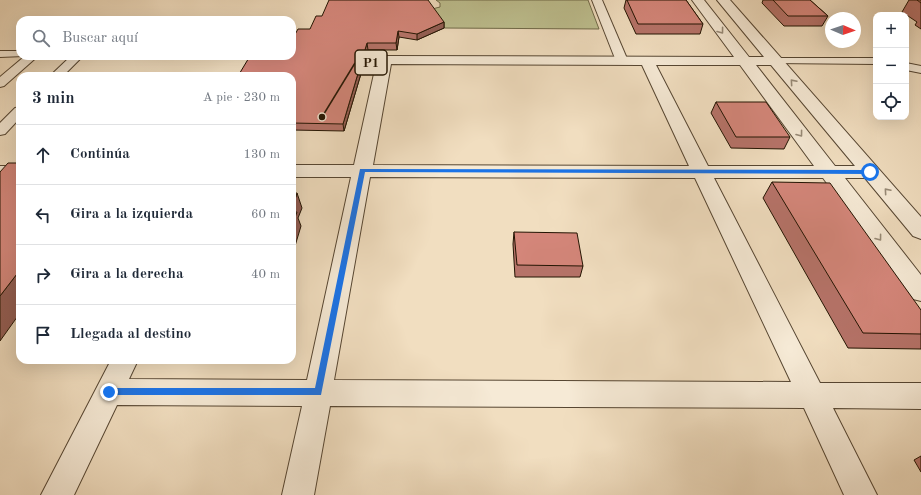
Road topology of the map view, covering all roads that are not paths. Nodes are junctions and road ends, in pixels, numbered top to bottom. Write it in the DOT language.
graph roads {
  1 [pos="597,0"];
  2 [pos="698,0"];
  3 [pos="723,0"];
  4 [pos="0,54"];
  5 [pos="16,54"];
  6 [pos="27,60"];
  7 [pos="73,60"];
  8 [pos="622,61"];
  9 [pos="648,61"];
  10 [pos="744,61"];
  11 [pos="776,61"];
  12 [pos="873,61"];
  13 [pos="909,67"];
  14 [pos="921,70"];
  15 [pos="60,72"];
  16 [pos="0,83"];
  17 [pos="16,115"];
  18 [pos="0,131"];
  19 [pos="362,170"];
  20 [pos="296,171"];
  21 [pos="701,171"];
  22 [pos="0,172"];
  23 [pos="16,172"];
  24 [pos="828,172"];
  25 [pos="870,172"];
  26 [pos="921,231"];
  27 [pos="921,292"];
  28 [pos="123,364"];
  29 [pos="109,392"];
  30 [pos="318,392"];
  31 [pos="812,394"];
  32 [pos="921,396"];
  33 [pos="57,495"];
  34 [pos="298,495"];
  35 [pos="862,495"];
  1 -- 8 [label="lane"];
  2 -- 10 [label="street, one-way"];
  3 -- 11 [label="street"];
  4 -- 5 [label="lane"];
  6 -- 16 [label="lane"];
  7 -- 15 [label="lane"];
  8 -- 9 [label="street"];
  8 -- 19 [label="street"];
  9 -- 10 [label="street"];
  9 -- 21 [label="street"];
  10 -- 11 [label="street"];
  10 -- 24 [label="street, one-way"];
  11 -- 12 [label="lane"];
  25 -- 11 [label="street, one-way"];
  13 -- 14 [label="lane"];
  17 -- 18 [label="lane"];
  19 -- 20 [label="street"];
  19 -- 21 [label="street"];
  19 -- 30 [label="street"];
  21 -- 24 [label="street"];
  21 -- 31 [label="street"];
  22 -- 23 [label="street"];
  24 -- 25 [label="street"];
  24 -- 27 [label="street, one-way"];
  26 -- 25 [label="street, one-way"];
  28 -- 29 [label="street"];
  29 -- 30 [label="street"];
  29 -- 33 [label="street"];
  30 -- 31 [label="street"];
  30 -- 34 [label="street"];
  31 -- 32 [label="street"];
  31 -- 35 [label="street"];
}
